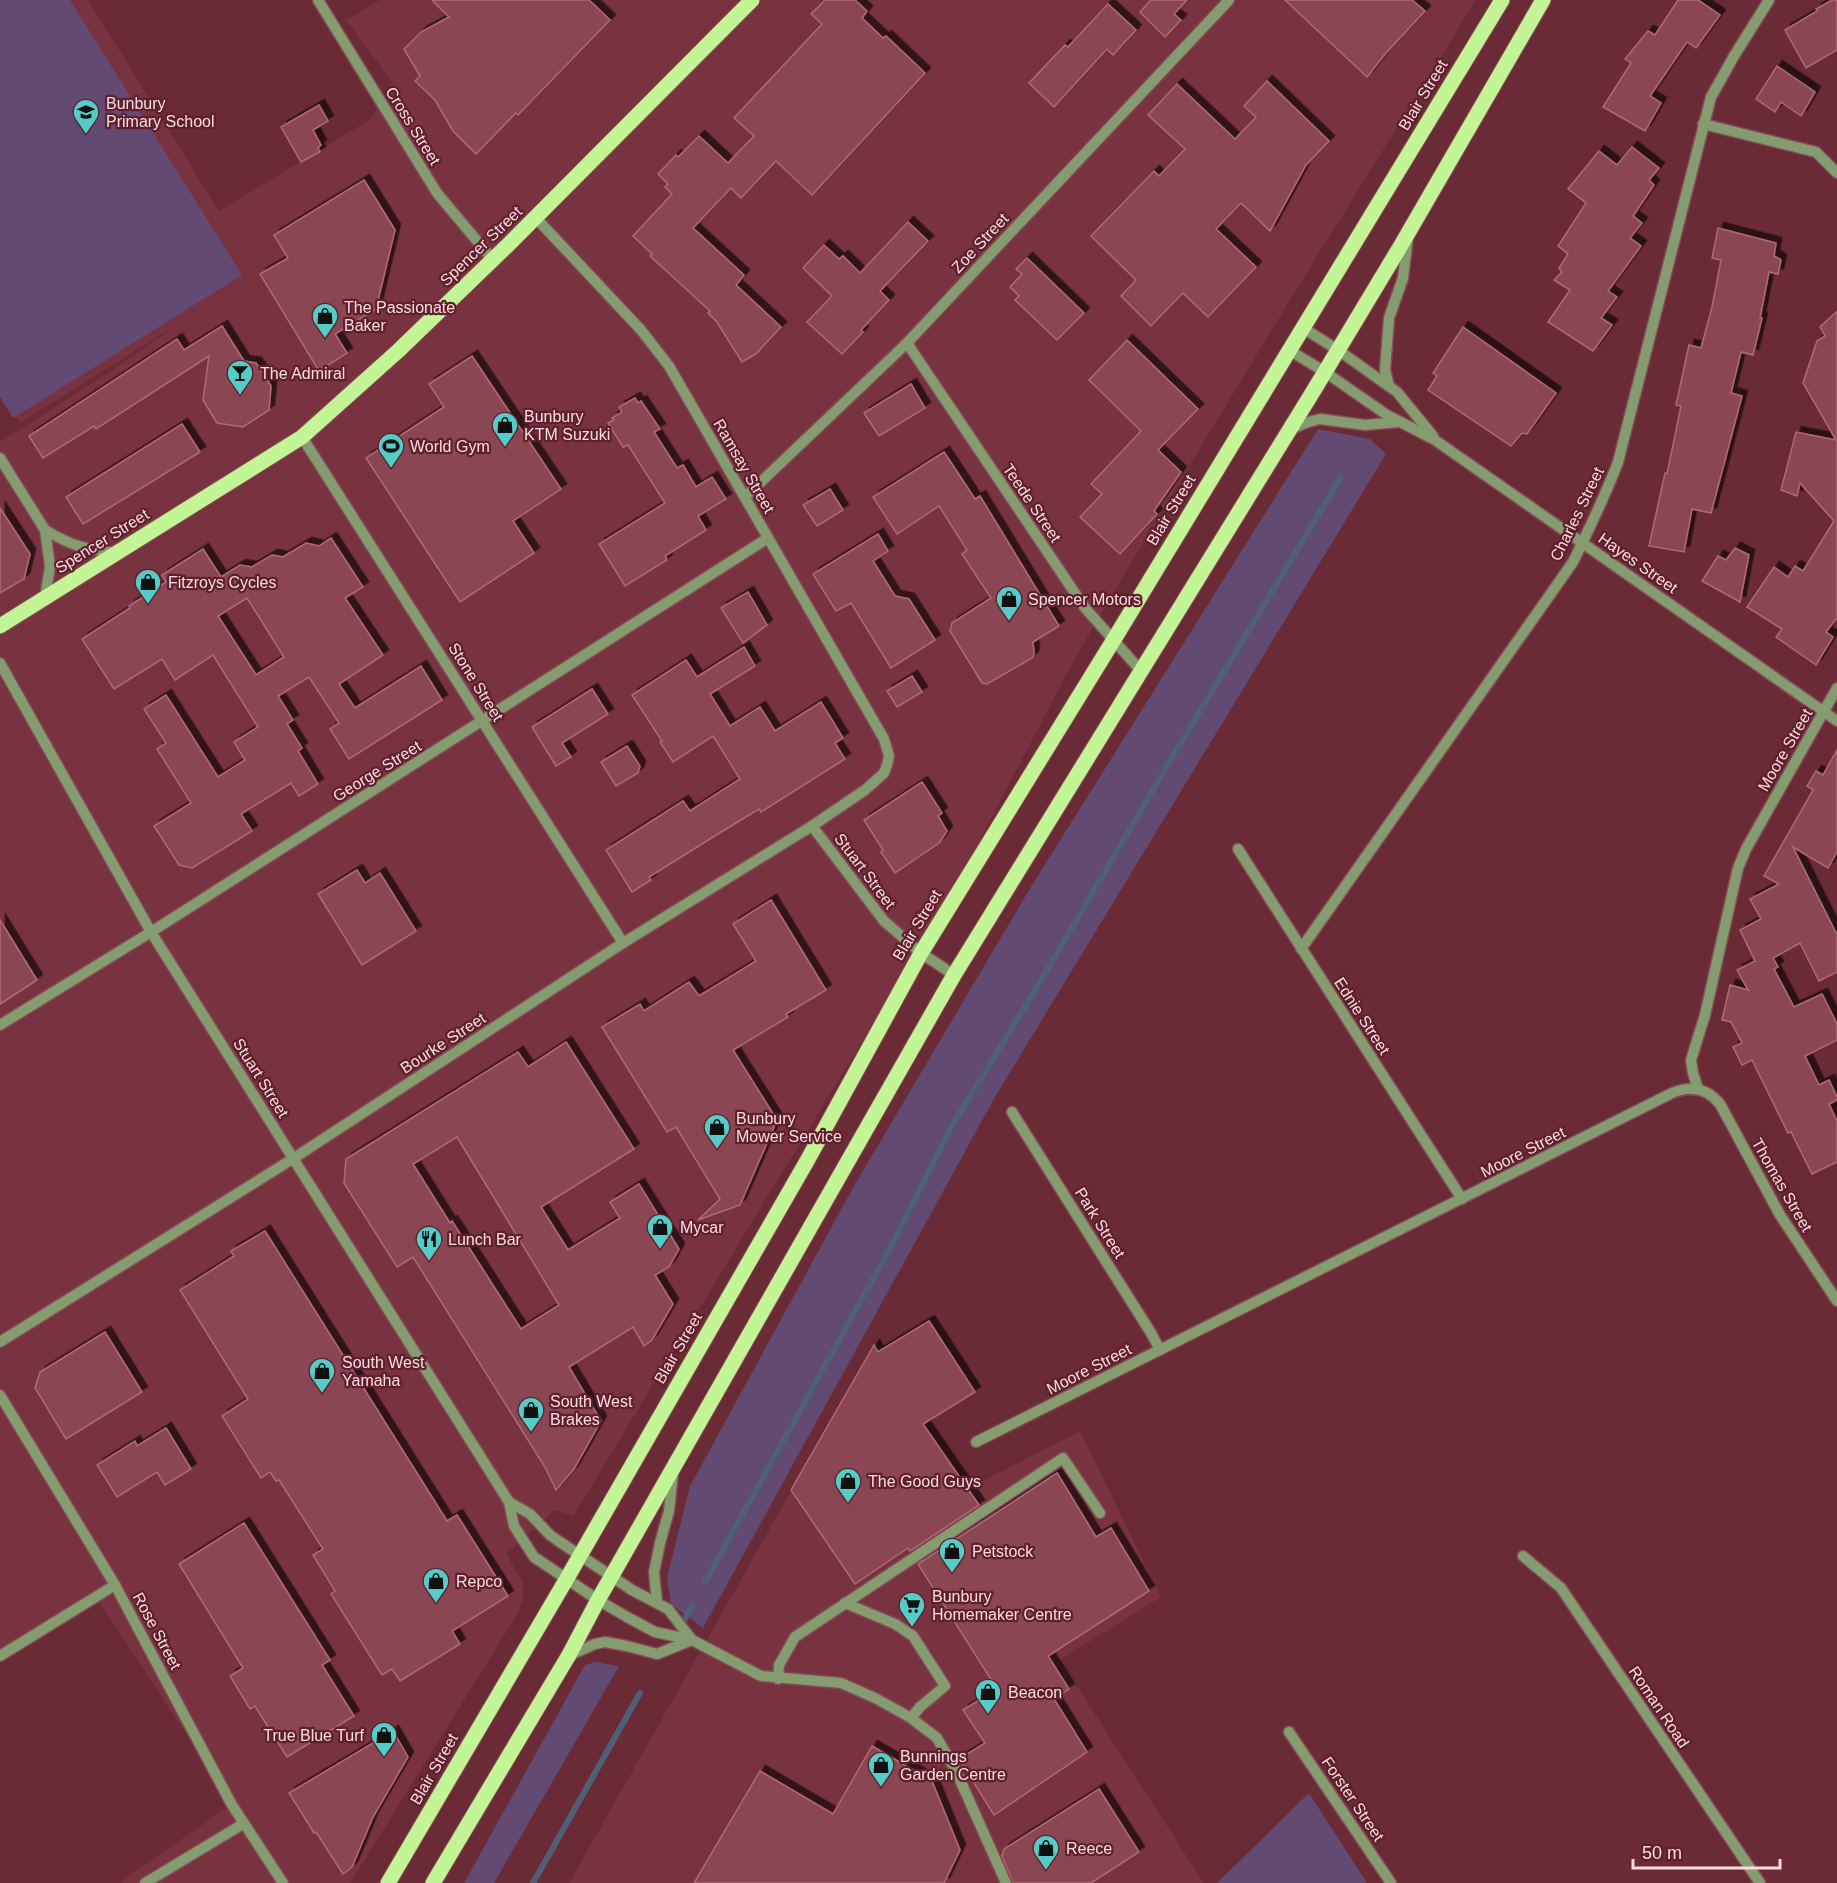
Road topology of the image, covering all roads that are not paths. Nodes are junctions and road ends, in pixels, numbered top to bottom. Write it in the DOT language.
graph roads {
  1 [pos="318,0"];
  2 [pos="752,0"];
  3 [pos="1229,0"];
  4 [pos="1502,0"];
  5 [pos="1543,0"];
  6 [pos="1769,0"];
  7 [pos="1703,124"];
  8 [pos="1837,173"];
  9 [pos="536,218"];
  10 [pos="1409,231"];
  11 [pos="492,260"];
  12 [pos="1303,328"];
  13 [pos="907,343"];
  14 [pos="1289,350"];
  15 [pos="1338,350"];
  16 [pos="1325,372"];
  17 [pos="1389,386"];
  18 [pos="1400,422"];
  19 [pos="1289,430"];
  20 [pos="302,437"];
  21 [pos="1435,440"];
  22 [pos="0,458"];
  23 [pos="745,497"];
  24 [pos="45,530"];
  25 [pos="768,538"];
  26 [pos="1583,542"];
  27 [pos="118,553"];
  28 [pos="45,598"];
  29 [pos="0,626"];
  30 [pos="1113,641"];
  31 [pos="0,663"];
  32 [pos="1142,672"];
  33 [pos="1837,688"];
  34 [pos="1824,711"];
  35 [pos="1837,715"];
  36 [pos="483,721"];
  37 [pos="1837,721"];
  38 [pos="889,756"];
  39 [pos="812,825"];
  40 [pos="1238,849"];
  41 [pos="151,932"];
  42 [pos="623,943"];
  43 [pos="1301,949"];
  44 [pos="921,953"];
  45 [pos="954,975"];
  46 [pos="0,1025"];
  47 [pos="1698,1089"];
  48 [pos="1012,1112"];
  49 [pos="294,1158"];
  50 [pos="1462,1199"];
  51 [pos="1837,1301"];
  52 [pos="0,1342"];
  53 [pos="1160,1350"];
  54 [pos="0,1395"];
  55 [pos="976,1442"];
  56 [pos="673,1470"];
  57 [pos="509,1502"];
  58 [pos="1100,1513"];
  59 [pos="580,1554"];
  60 [pos="1523,1556"];
  61 [pos="612,1576"];
  62 [pos="566,1580"];
  63 [pos="115,1584"];
  64 [pos="598,1600"];
  65 [pos="657,1603"];
  66 [pos="845,1603"];
  67 [pos="692,1640"];
  68 [pos="569,1655"];
  69 [pos="0,1656"];
  70 [pos="778,1678"];
  71 [pos="911,1718"];
  72 [pos="1290,1732"];
  73 [pos="243,1824"];
  74 [pos="145,1883"];
  75 [pos="283,1883"];
  76 [pos="388,1883"];
  77 [pos="433,1883"];
  78 [pos="1006,1883"];
  79 [pos="1391,1883"];
  80 [pos="1760,1883"];
  1 -- 11 [label="street, Cross Street"];
  2 -- 9 [label="main road, Spencer Street"];
  3 -- 13 [label="street, Zoe Street"];
  4 -- 12 [label="main road, Blair Street"];
  5 -- 10 [label="main road"];
  6 -- 7 [label="street, Charles Street"];
  7 -- 8 [label="street"];
  7 -- 26 [label="street, Charles Street"];
  9 -- 11 [label="main road, Spencer Street"];
  9 -- 23 [label="street, Ramsay Street"];
  10 -- 15 [label="main road"];
  10 -- 17 [label="street"];
  11 -- 20 [label="main road, Spencer Street"];
  12 -- 14 [label="main road, Blair Street"];
  12 -- 15 [label="street, Hayes Street"];
  13 -- 23 [label="street, Zoe Street"];
  13 -- 30 [label="street, Teede Street"];
  14 -- 16 [label="street, Hayes Street"];
  14 -- 30 [label="main road, Blair Street"];
  15 -- 16 [label="main road"];
  15 -- 17 [label="street, Hayes Street"];
  16 -- 18 [label="street, Hayes Street"];
  16 -- 19 [label="main road"];
  17 -- 21 [label="street, Hayes Street"];
  18 -- 19 [label="street"];
  18 -- 21 [label="street, Hayes Street"];
  19 -- 32 [label="main road"];
  20 -- 27 [label="main road, Spencer Street"];
  20 -- 36 [label="street, Stone Street"];
  21 -- 26 [label="street, Hayes Street"];
  22 -- 24 [label="street"];
  23 -- 25 [label="street, Ramsay Street"];
  24 -- 27 [label="street"];
  24 -- 28 [label="street"];
  25 -- 36 [label="street, George Street"];
  25 -- 38 [label="street, Ramsay Street"];
  26 -- 34 [label="street, Hayes Street"];
  26 -- 43 [label="street, Charles Street"];
  27 -- 28 [label="main road, Spencer Street"];
  28 -- 29 [label="main road, Spencer Street"];
  30 -- 32 [label="street, Teede Street"];
  30 -- 44 [label="main road, Blair Street"];
  31 -- 41 [label="street, Stuart Street"];
  32 -- 45 [label="main road"];
  33 -- 34 [label="street, Moore Street"];
  34 -- 35 [label="street, Hayes Street"];
  34 -- 37 [label="street, Hayes Street"];
  34 -- 47 [label="street, Moore Street"];
  36 -- 41 [label="street, George Street"];
  36 -- 42 [label="street, Stone Street"];
  38 -- 39 [label="street, Bourke Street"];
  39 -- 42 [label="street, Bourke Street"];
  39 -- 44 [label="street, Stuart Street"];
  40 -- 43 [label="street, Ednie Street"];
  41 -- 46 [label="street, George Street"];
  41 -- 49 [label="street, Stuart Street"];
  42 -- 49 [label="street, Bourke Street"];
  43 -- 50 [label="street, Ednie Street"];
  44 -- 45 [label="street, Stuart Street"];
  44 -- 59 [label="main road, Blair Street"];
  45 -- 56 [label="main road"];
  47 -- 50 [label="street, Moore Street"];
  47 -- 51 [label="street, Thomas Street"];
  48 -- 53 [label="street, Park Street"];
  49 -- 52 [label="street, Bourke Street"];
  49 -- 57 [label="street, Stuart Street"];
  50 -- 53 [label="street, Moore Street"];
  53 -- 55 [label="street, Moore Street"];
  54 -- 63 [label="street, Rose Street"];
  56 -- 61 [label="main road"];
  56 -- 65 [label="street"];
  57 -- 59 [label="street, Stuart Street"];
  57 -- 62 [label="street, Stuart Street"];
  58 -- 66 [label="street"];
  59 -- 61 [label="street, Stuart Street"];
  59 -- 62 [label="main road, Blair Street"];
  60 -- 80 [label="street, Roman Road"];
  61 -- 64 [label="main road"];
  61 -- 65 [label="street, Stuart Street"];
  62 -- 64 [label="street, Stuart Street"];
  62 -- 76 [label="main road, Blair Street"];
  63 -- 69 [label="street"];
  63 -- 73 [label="street, Rose Street"];
  64 -- 67 [label="street, Stuart Street"];
  64 -- 68 [label="main road"];
  65 -- 67 [label="street, Stuart Street"];
  66 -- 70 [label="street"];
  66 -- 71 [label="street"];
  67 -- 68 [label="street"];
  67 -- 70 [label="street"];
  68 -- 77 [label="main road"];
  70 -- 71 [label="street"];
  71 -- 78 [label="street"];
  72 -- 79 [label="street, Forster Street"];
  73 -- 74 [label="street"];
  73 -- 75 [label="street, Rose Street"];
}
